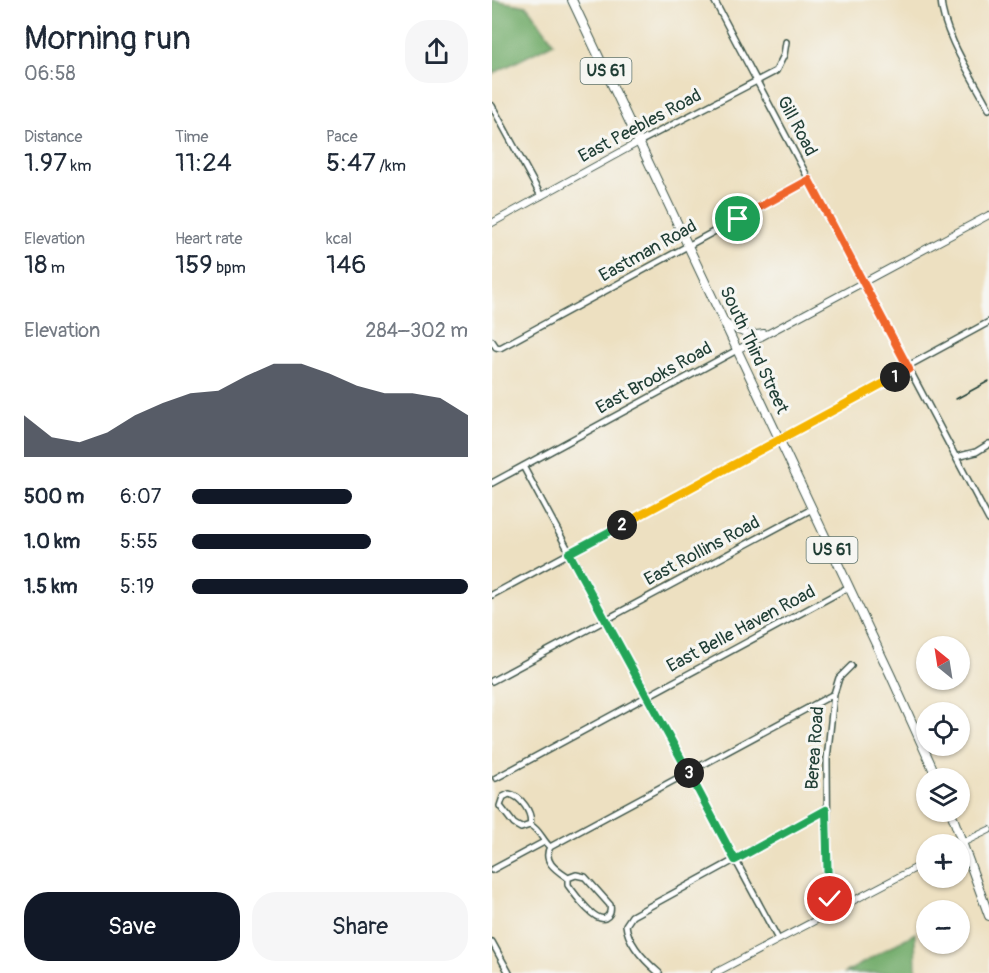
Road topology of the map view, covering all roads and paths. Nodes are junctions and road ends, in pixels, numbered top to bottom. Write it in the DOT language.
graph roads {
  1 [pos="572,0"];
  2 [pos="714,0"];
  3 [pos="941,0"];
  4 [pos="786,42"];
  5 [pos="756,82"];
  6 [pos="492,106"];
  7 [pos="989,109"];
  8 [pos="639,142"];
  9 [pos="809,180"];
  10 [pos="541,196"];
  11 [pos="989,215"];
  12 [pos="492,223"];
  13 [pos="688,246"];
  14 [pos="864,283"];
  15 [pos="989,321"];
  16 [pos="725,322"];
  17 [pos="773,331"];
  18 [pos="492,341"];
  19 [pos="737,350"];
  20 [pos="908,367"];
  21 [pos="780,440"];
  22 [pos="989,444"];
  23 [pos="956,458"];
  24 [pos="523,466"];
  25 [pos="492,483"];
  26 [pos="812,509"];
  27 [pos="989,520"];
  28 [pos="569,553"];
  29 [pos="849,587"];
  30 [pos="492,595"];
  31 [pos="605,620"];
  32 [pos="851,666"];
  33 [pos="492,681"];
  34 [pos="834,694"];
  35 [pos="646,697"];
  36 [pos="932,768"];
  37 [pos="688,772"];
  38 [pos="496,778"];
  39 [pos="826,810"];
  40 [pos="530,825"];
  41 [pos="989,830"];
  42 [pos="970,840"];
  43 [pos="544,842"];
  44 [pos="550,847"];
  45 [pos="735,860"];
  46 [pos="970,867"];
  47 [pos="916,868"];
  48 [pos="492,870"];
  49 [pos="568,878"];
  50 [pos="835,909"];
  51 [pos="989,916"];
  52 [pos="778,939"];
  53 [pos="492,942"];
  54 [pos="509,973"];
  55 [pos="659,973"];
  56 [pos="715,973"];
  1 -- 8 [label="highway, South Third Street / US 61"];
  2 -- 5 [label="street, Gill Road"];
  3 -- 7 [label="street"];
  4 -- 5 [label="street, East Peebles Road"];
  5 -- 8 [label="street, East Peebles Road"];
  5 -- 9 [label="street, Gill Road"];
  6 -- 10 [label="street"];
  8 -- 10 [label="main road, East Peebles Road"];
  8 -- 13 [label="highway, South Third Street / US 61"];
  9 -- 13 [label="street, Eastman Road"];
  9 -- 14 [label="street, Gill Road"];
  10 -- 12 [label="main road, East Peebles Road"];
  11 -- 14 [label="main road, East Brooks Road"];
  13 -- 16 [label="highway, South Third Street / US 61"];
  13 -- 18 [label="street, Eastman Road"];
  14 -- 17 [label="main road, East Brooks Road"];
  14 -- 20 [label="street, Gill Road"];
  15 -- 20 [label="street"];
  16 -- 17 [label="main road"];
  16 -- 19 [label="highway, South Third Street / US 61"];
  17 -- 19 [label="main road, East Brooks Road"];
  19 -- 21 [label="highway, South Third Street / US 61"];
  19 -- 24 [label="street, East Brooks Road"];
  20 -- 21 [label="street"];
  20 -- 23 [label="street, Gill Road"];
  21 -- 26 [label="highway, South Third Street / US 61"];
  21 -- 28 [label="street"];
  22 -- 23 [label="street"];
  23 -- 27 [label="street, Gill Road"];
  24 -- 25 [label="street, East Brooks Road"];
  24 -- 28 [label="street"];
  26 -- 29 [label="highway, South Third Street / US 61"];
  26 -- 31 [label="street, East Rollins Road"];
  28 -- 30 [label="street"];
  28 -- 31 [label="street"];
  29 -- 35 [label="street, East Belle Haven Road"];
  29 -- 36 [label="highway, South Third Street / US 61"];
  31 -- 33 [label="street, East Rollins Road"];
  31 -- 35 [label="street"];
  32 -- 34 [label="street, Berea Road"];
  34 -- 37 [label="street"];
  34 -- 39 [label="street, Berea Road"];
  35 -- 37 [label="street"];
  35 -- 38 [label="street, East Belle Haven Road"];
  37 -- 44 [label="street"];
  37 -- 45 [label="street"];
  39 -- 45 [label="street"];
  39 -- 50 [label="street, Berea Road"];
  40 -- 40 [label="street"];
  40 -- 43 [label="street"];
  41 -- 42 [label="main road"];
  43 -- 44 [label="street"];
  43 -- 48 [label="street"];
  44 -- 49 [label="street"];
  45 -- 52 [label="street"];
  45 -- 55 [label="street"];
  46 -- 51 [label="highway"];
  47 -- 50 [label="main road"];
  49 -- 49 [label="street"];
  50 -- 52 [label="main road"];
  52 -- 56 [label="main road"];
  53 -- 54 [label="street"];
}
